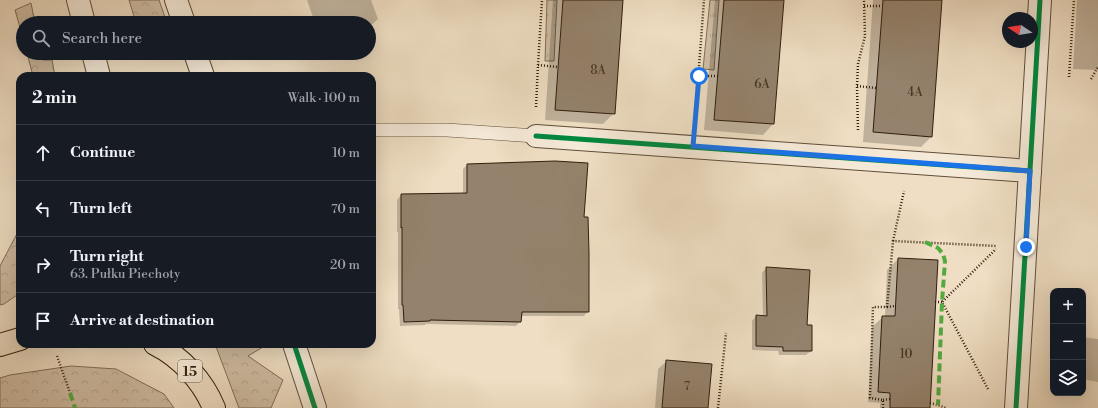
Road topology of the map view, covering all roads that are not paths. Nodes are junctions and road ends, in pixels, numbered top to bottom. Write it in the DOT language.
graph roads {
  1 [pos="78,0"];
  2 [pos="176,0"];
  3 [pos="1040,0"];
  4 [pos="82,16"];
  5 [pos="182,16"];
  6 [pos="95,60"];
  7 [pos="197,60"];
  8 [pos="98,72"];
  9 [pos="202,72"];
  10 [pos="376,130"];
  11 [pos="536,136"];
  12 [pos="1030,171"];
  13 [pos="16,340"];
  14 [pos="0,345"];
  15 [pos="161,348"];
  16 [pos="295,348"];
  17 [pos="214,408"];
  18 [pos="315,408"];
  19 [pos="1016,408"];
  1 -- 4 [label="street"];
  2 -- 5 [label="street"];
  3 -- 12 [label="street"];
  6 -- 8 [label="street"];
  7 -- 9 [label="street"];
  10 -- 11 [label="lane"];
  11 -- 12 [label="street"];
  12 -- 19 [label="street"];
  13 -- 14 [label="main road"];
  15 -- 17 [label="main road, 15"];
  16 -- 18 [label="street"];
}
